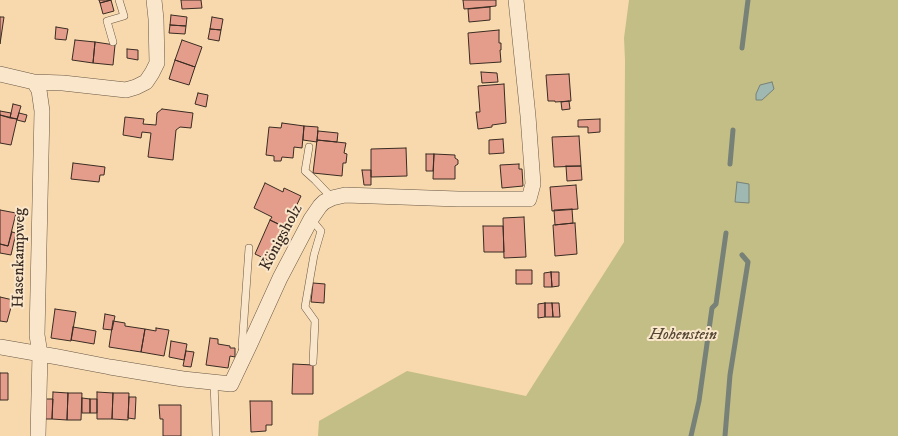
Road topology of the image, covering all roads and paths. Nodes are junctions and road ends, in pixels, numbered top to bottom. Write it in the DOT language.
graph roads {
  1 [pos="119,0"];
  2 [pos="154,0"];
  3 [pos="516,0"];
  4 [pos="113,42"];
  5 [pos="0,74"];
  6 [pos="34,82"];
  7 [pos="309,147"];
  8 [pos="332,198"];
  9 [pos="311,219"];
  10 [pos="249,248"];
  11 [pos="0,347"];
  12 [pos="40,354"];
  13 [pos="245,354"];
  14 [pos="313,362"];
  15 [pos="214,382"];
  16 [pos="38,436"];
  17 [pos="216,436"];
  1 -- 4 [label="lane"];
  2 -- 6 [label="street"];
  3 -- 8 [label="street"];
  5 -- 6 [label="street"];
  6 -- 12 [label="street, Hasenkampweg"];
  7 -- 8 [label="lane"];
  8 -- 9 [label="street, Königsholz"];
  9 -- 13 [label="street, Königsholz"];
  9 -- 14 [label="lane"];
  10 -- 13 [label="lane"];
  11 -- 12 [label="street, Königsholz"];
  12 -- 15 [label="street, Königsholz"];
  12 -- 16 [label="street, Hasenkampweg"];
  13 -- 15 [label="street, Königsholz"];
  15 -- 17 [label="lane"];
}
